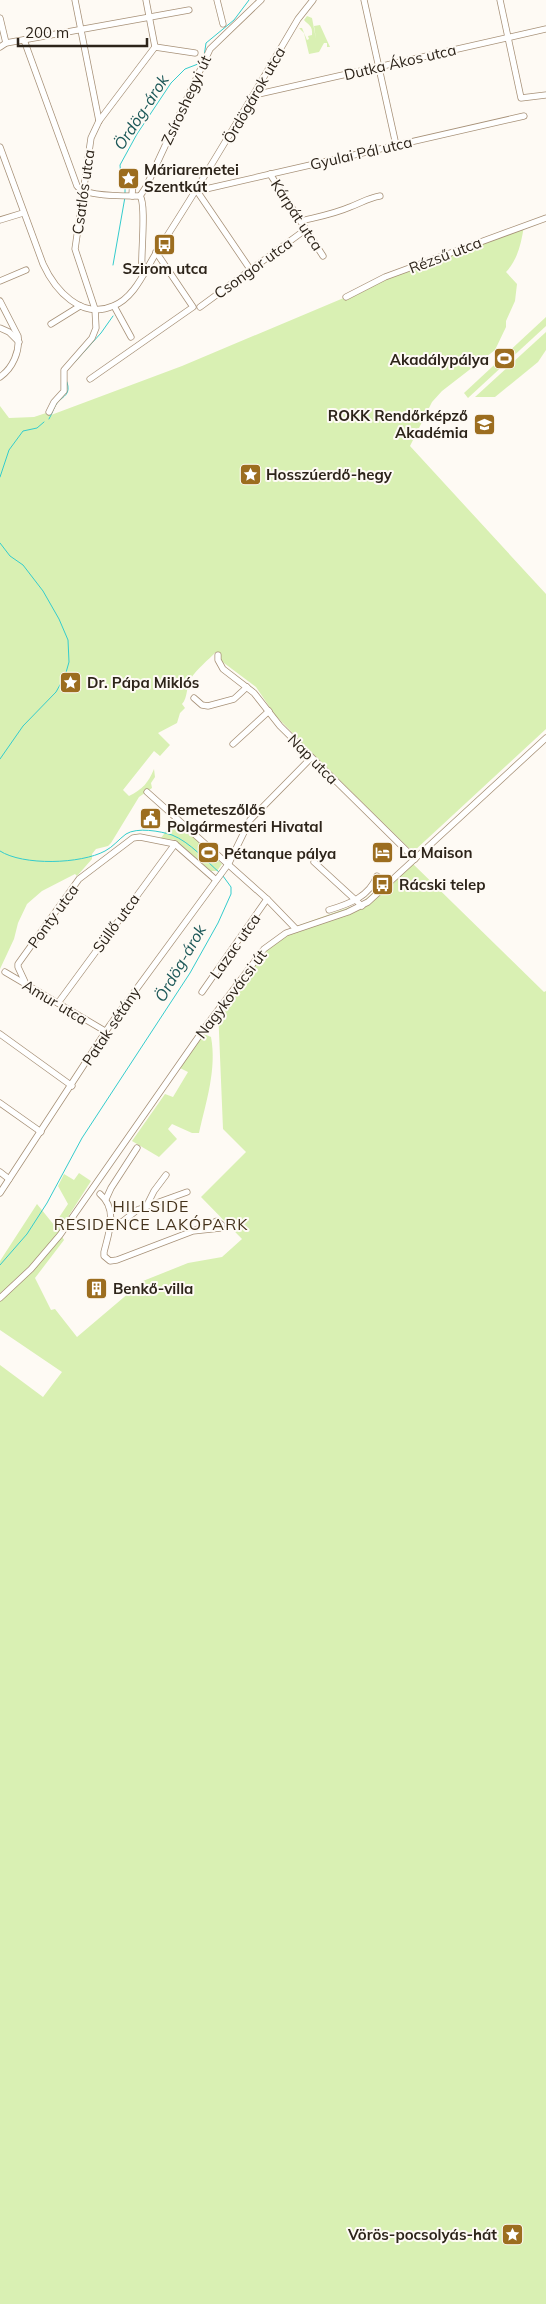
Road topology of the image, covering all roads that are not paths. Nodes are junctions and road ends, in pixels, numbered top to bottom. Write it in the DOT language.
graph roads {
  1 [pos="75,0"];
  2 [pos="146,0"];
  3 [pos="217,0"];
  4 [pos="261,0"];
  5 [pos="313,0"];
  6 [pos="364,0"];
  7 [pos="500,0"];
  8 [pos="189,10"];
  9 [pos="149,16"];
  10 [pos="0,18"];
  11 [pos="222,24"];
  12 [pos="81,28"];
  13 [pos="546,29"];
  14 [pos="508,38"];
  15 [pos="24,40"];
  16 [pos="3,45"];
  17 [pos="155,47"];
  18 [pos="195,53"];
  19 [pos="379,67"];
  20 [pos="254,95"];
  21 [pos="546,95"];
  22 [pos="524,116"];
  23 [pos="99,121"];
  24 [pos="396,145"];
  25 [pos="0,147"];
  26 [pos="2,160"];
  27 [pos="270,174"];
  28 [pos="132,176"];
  29 [pos="83,191"];
  30 [pos="198,191"];
  31 [pos="140,196"];
  32 [pos="380,196"];
  33 [pos="130,197"];
  34 [pos="23,213"];
  35 [pos="546,218"];
  36 [pos="0,220"];
  37 [pos="301,221"];
  38 [pos="305,230"];
  39 [pos="156,252"];
  40 [pos="323,256"];
  41 [pos="250,269"];
  42 [pos="26,270"];
  43 [pos="142,275"];
  44 [pos="0,281"];
  45 [pos="346,298"];
  46 [pos="0,301"];
  47 [pos="80,306"];
  48 [pos="114,306"];
  49 [pos="200,307"];
  50 [pos="95,309"];
  51 [pos="51,324"];
  52 [pos="0,328"];
  53 [pos="131,337"];
  54 [pos="19,342"];
  55 [pos="0,377"];
  56 [pos="90,378"];
  57 [pos="49,412"];
  58 [pos="218,655"];
  59 [pos="247,687"];
  60 [pos="194,698"];
  61 [pos="269,711"];
  62 [pos="546,738"];
  63 [pos="233,744"];
  64 [pos="311,758"];
  65 [pos="147,792"];
  66 [pos="175,844"];
  67 [pos="415,859"];
  68 [pos="314,862"];
  69 [pos="227,866"];
  70 [pos="377,876"];
  71 [pos="216,880"];
  72 [pos="267,899"];
  73 [pos="356,901"];
  74 [pos="362,906"];
  75 [pos="329,910"];
  76 [pos="296,930"];
  77 [pos="5,972"];
  78 [pos="25,982"];
  79 [pos="202,992"];
  80 [pos="58,1003"];
  81 [pos="105,1031"];
  82 [pos="0,1034"];
  83 [pos="72,1086"];
  84 [pos="0,1103"];
  85 [pos="41,1132"];
  86 [pos="138,1148"];
  87 [pos="0,1172"];
  88 [pos="166,1175"];
  89 [pos="10,1179"];
  90 [pos="187,1192"];
  91 [pos="0,1193"];
  92 [pos="100,1194"];
  93 [pos="106,1199"];
  94 [pos="146,1207"];
  95 [pos="111,1222"];
  96 [pos="193,1231"];
  97 [pos="0,1298"];
  1 -- 12 [label="street"];
  2 -- 9 [label="street"];
  3 -- 11 [label="street"];
  4 -- 31 [label="street, Zsíroshegyi út"];
  5 -- 20 [label="street, Ördögárok utca"];
  6 -- 19 [label="street"];
  7 -- 14 [label="street"];
  8 -- 9 [label="street"];
  9 -- 12 [label="street"];
  9 -- 17 [label="street"];
  10 -- 16 [label="street"];
  12 -- 15 [label="street"];
  12 -- 23 [label="street"];
  13 -- 14 [label="street, Dutka Ákos utca"];
  14 -- 19 [label="street, Dutka Ákos utca"];
  14 -- 21 [label="street"];
  15 -- 16 [label="street"];
  15 -- 29 [label="street"];
  17 -- 18 [label="street"];
  17 -- 23 [label="street, Csatlós utca"];
  19 -- 20 [label="street, Dutka Ákos utca"];
  19 -- 24 [label="street"];
  20 -- 30 [label="street, Ördögárok utca"];
  22 -- 24 [label="street, Gyulai Pál utca"];
  23 -- 29 [label="street, Csatlós utca"];
  24 -- 27 [label="street, Gyulai Pál utca"];
  25 -- 26 [label="street"];
  26 -- 34 [label="street"];
  27 -- 30 [label="street, Gyulai Pál utca"];
  27 -- 37 [label="street, Kárpát utca"];
  28 -- 33 [label="street"];
  29 -- 33 [label="street"];
  29 -- 50 [label="street, Csatlós utca"];
  30 -- 39 [label="street, Ördögárok utca"];
  30 -- 41 [label="street"];
  31 -- 33 [label="street"];
  31 -- 43 [label="street"];
  32 -- 37 [label="street"];
  34 -- 36 [label="street"];
  34 -- 47 [label="street"];
  35 -- 45 [label="street, Rézsű utca"];
  37 -- 38 [label="street, Kárpát utca"];
  38 -- 40 [label="street, Kárpát utca"];
  38 -- 41 [label="street, Csongor utca"];
  39 -- 43 [label="street, Ördögárok utca"];
  39 -- 56 [label="street"];
  41 -- 49 [label="street, Csongor utca"];
  42 -- 44 [label="street"];
  43 -- 48 [label="street, Ördögárok utca"];
  46 -- 54 [label="street"];
  47 -- 50 [label="street"];
  47 -- 51 [label="street"];
  48 -- 50 [label="street"];
  48 -- 53 [label="street"];
  50 -- 57 [label="street, Csatlós utca"];
  52 -- 54 [label="street"];
  54 -- 55 [label="street"];
  58 -- 59 [label="street, Nap utca"];
  59 -- 60 [label="street"];
  59 -- 61 [label="street, Nap utca"];
  61 -- 63 [label="street"];
  61 -- 64 [label="street, Nap utca"];
  62 -- 67 [label="street, Nagykovácsi út"];
  64 -- 67 [label="street, Nap utca"];
  64 -- 69 [label="street, Patak sétány"];
  65 -- 69 [label="street"];
  66 -- 71 [label="street"];
  66 -- 78 [label="street, Ponty utca"];
  66 -- 80 [label="street, Süllő utca"];
  67 -- 74 [label="street, Nagykovácsi út"];
  68 -- 73 [label="street"];
  69 -- 71 [label="street, Patak sétány"];
  69 -- 72 [label="street"];
  70 -- 73 [label="street"];
  71 -- 81 [label="street, Patak sétány"];
  72 -- 76 [label="street"];
  72 -- 79 [label="street, Lazac utca"];
  73 -- 74 [label="street"];
  73 -- 75 [label="street"];
  74 -- 76 [label="street, Nagykovácsi út"];
  76 -- 97 [label="street, Nagykovácsi út"];
  77 -- 78 [label="street, Amur utca"];
  78 -- 80 [label="street, Amur utca"];
  80 -- 81 [label="street, Amur utca"];
  81 -- 83 [label="street, Patak sétány"];
  82 -- 83 [label="street"];
  83 -- 85 [label="street, Patak sétány"];
  84 -- 85 [label="street"];
  85 -- 89 [label="street, Patak sétány"];
  86 -- 93 [label="street"];
  87 -- 89 [label="street"];
  88 -- 94 [label="street"];
  89 -- 91 [label="street, Patak sétány"];
  90 -- 94 [label="street"];
  92 -- 93 [label="street"];
  93 -- 95 [label="street"];
  94 -- 95 [label="street"];
  95 -- 96 [label="street"];
}
